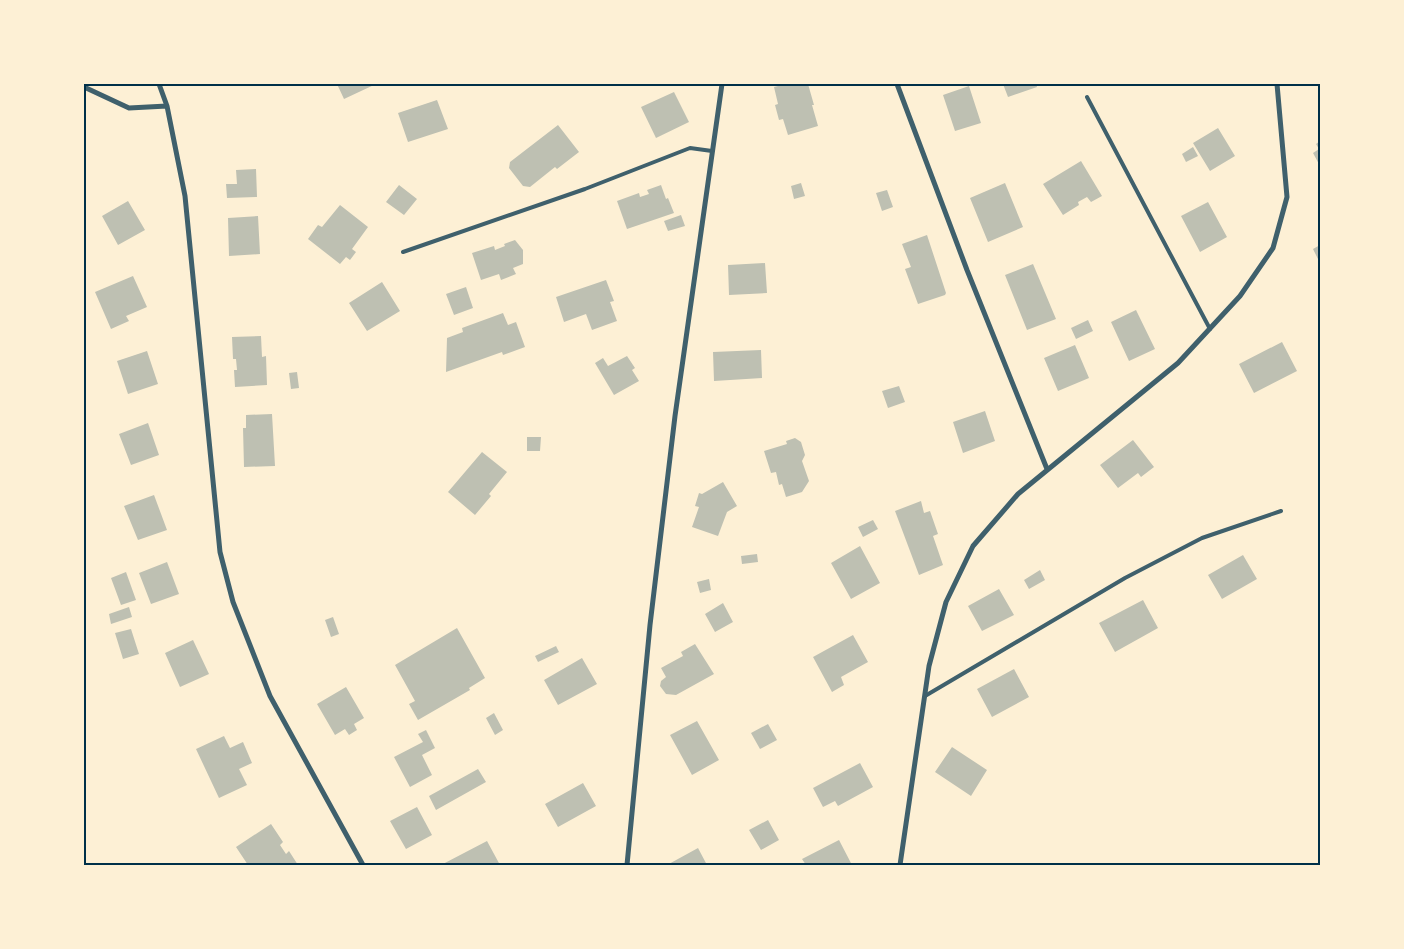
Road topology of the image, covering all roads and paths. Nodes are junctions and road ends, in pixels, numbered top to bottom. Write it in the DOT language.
graph roads {
  1 [pos="160,84"];
  2 [pos="722,84"];
  3 [pos="897,84"];
  4 [pos="1277,84"];
  5 [pos="84,87"];
  6 [pos="1087,97"];
  7 [pos="167,106"];
  8 [pos="712,151"];
  9 [pos="403,252"];
  10 [pos="1210,329"];
  11 [pos="1047,469"];
  12 [pos="1281,511"];
  13 [pos="925,696"];
  14 [pos="363,865"];
  15 [pos="627,865"];
  16 [pos="900,865"];
  1 -- 7 [label="street"];
  2 -- 8 [label="street"];
  3 -- 11 [label="street"];
  4 -- 10 [label="street"];
  5 -- 7 [label="street"];
  6 -- 10 [label="lane"];
  7 -- 14 [label="street"];
  8 -- 9 [label="lane"];
  8 -- 15 [label="street"];
  10 -- 11 [label="street"];
  11 -- 13 [label="street"];
  12 -- 13 [label="lane"];
  13 -- 16 [label="street"];
}
